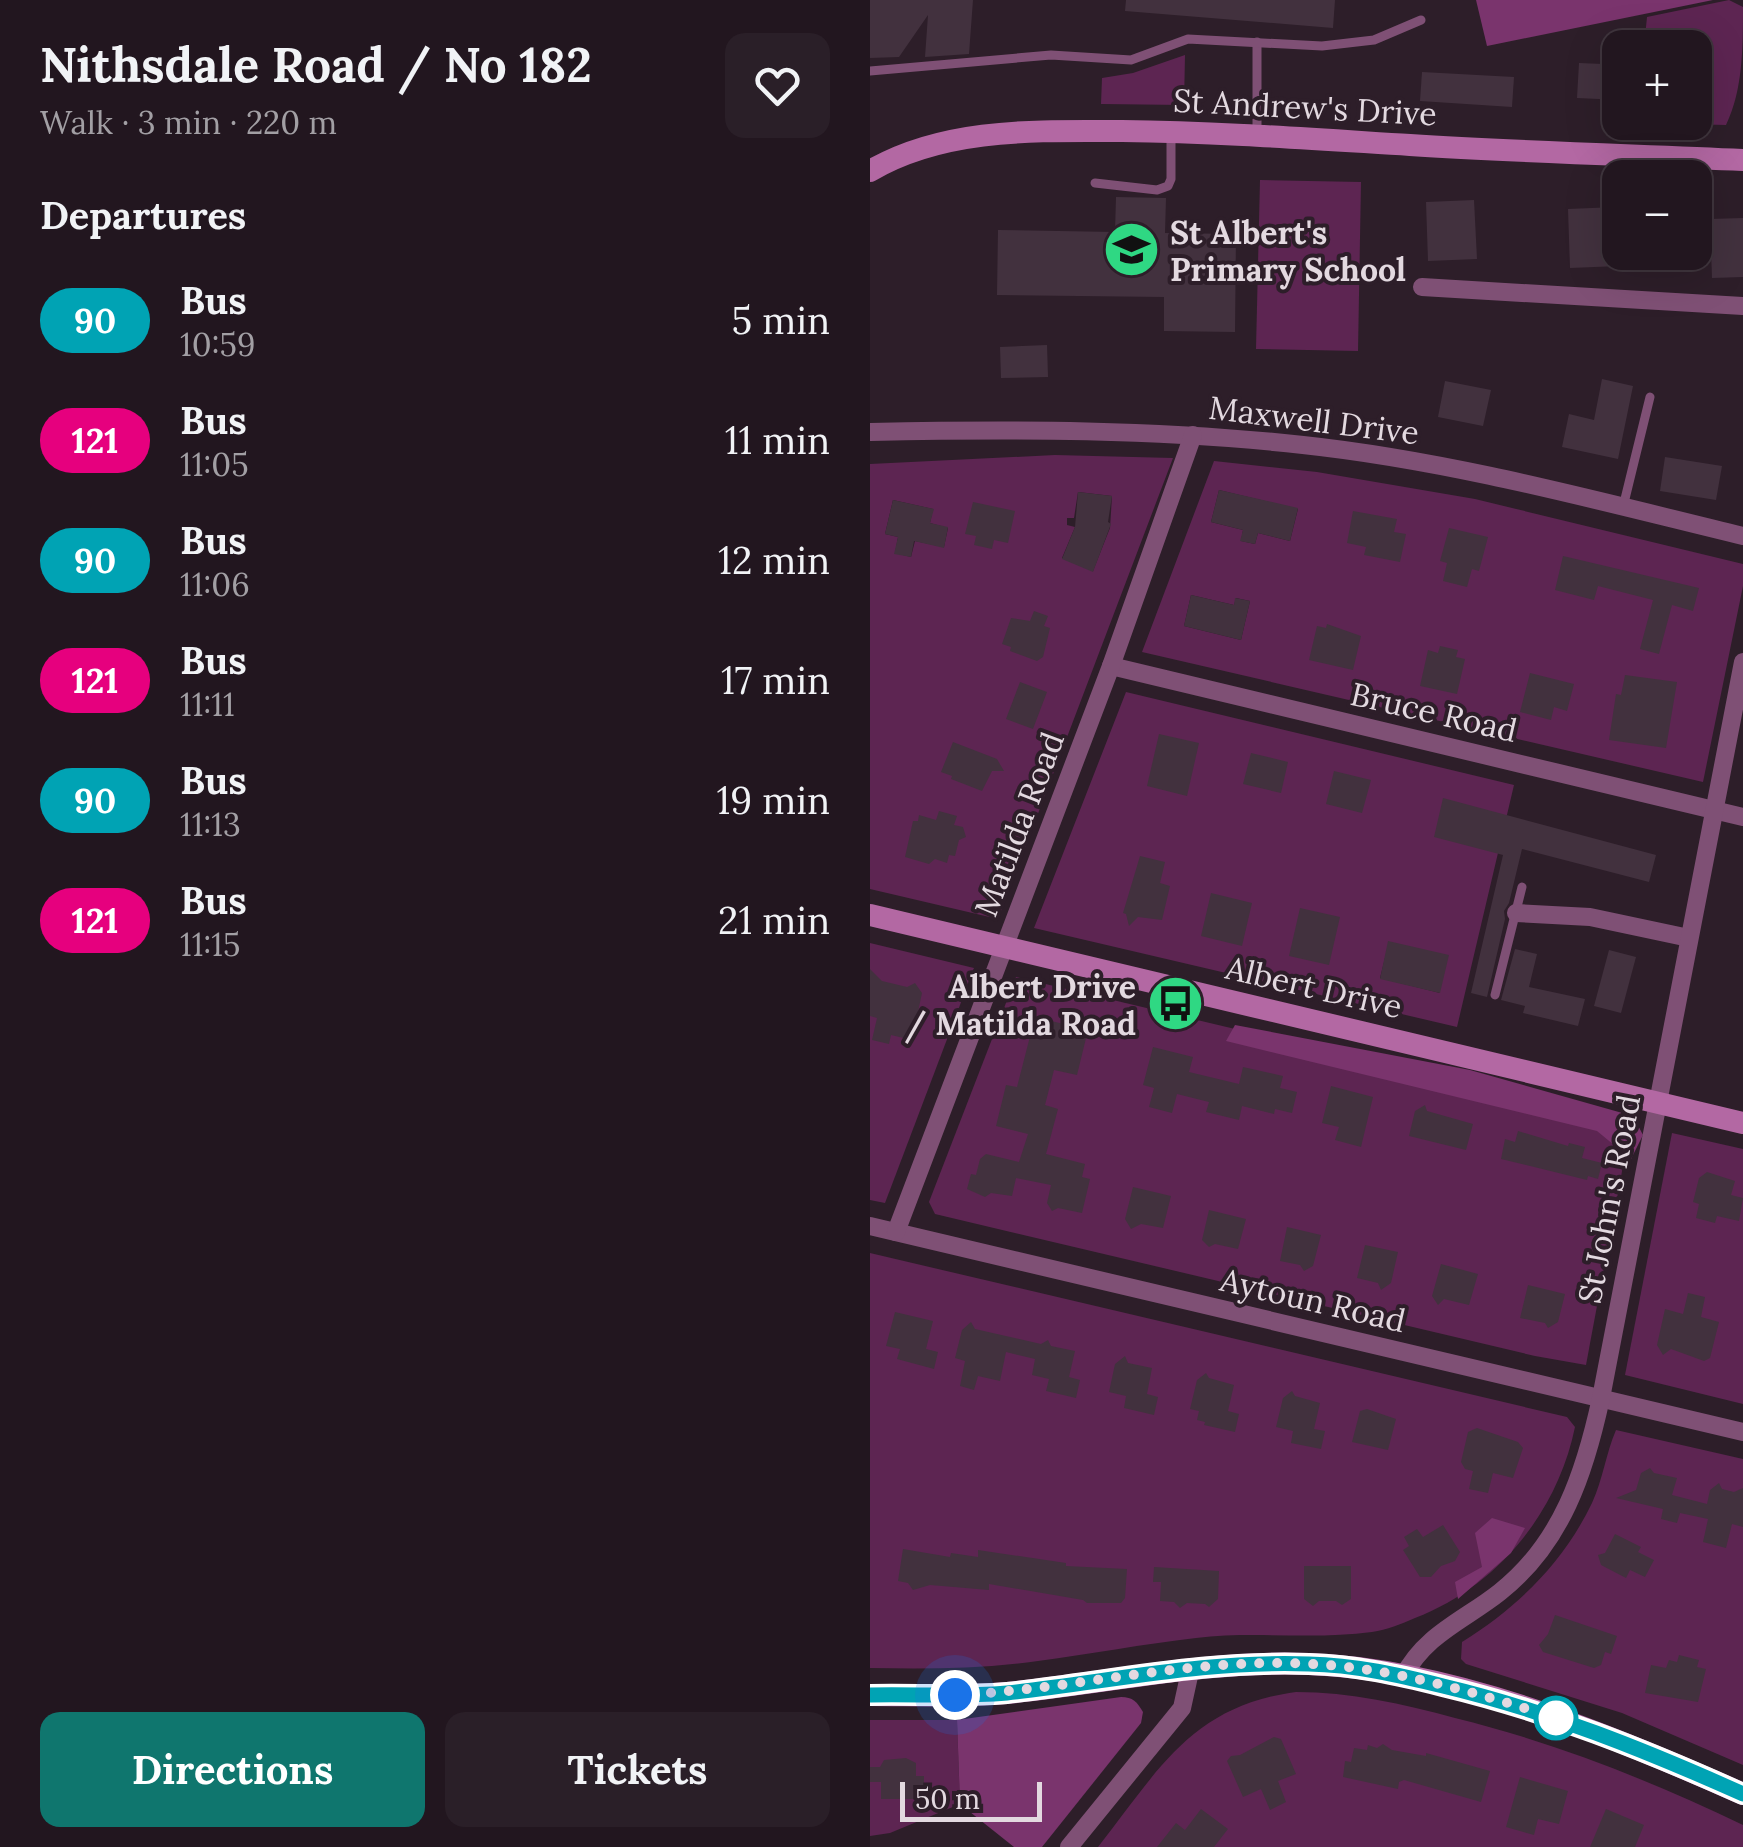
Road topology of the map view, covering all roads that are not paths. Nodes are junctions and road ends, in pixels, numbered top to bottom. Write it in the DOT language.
graph roads {
  1 [pos="1420,20"];
  2 [pos="1256,42"];
  3 [pos="870,71"];
  4 [pos="1171,132"];
  5 [pos="1257,134"];
  6 [pos="1743,160"];
  7 [pos="870,171"];
  8 [pos="1095,183"];
  9 [pos="1422,287"];
  10 [pos="1743,306"];
  11 [pos="1650,398"];
  12 [pos="870,432"];
  13 [pos="1193,435"];
  14 [pos="1623,508"];
  15 [pos="1743,536"];
  16 [pos="1743,662"];
  17 [pos="1111,666"];
  18 [pos="1714,810"];
  19 [pos="1743,816"];
  20 [pos="1522,887"];
  21 [pos="1516,913"];
  22 [pos="870,916"];
  23 [pos="1689,938"];
  24 [pos="1004,947"];
  25 [pos="1494,995"];
  26 [pos="1658,1103"];
  27 [pos="1743,1123"];
  28 [pos="870,1226"];
  29 [pos="896,1232"];
  30 [pos="1601,1398"];
  31 [pos="1743,1432"];
  32 [pos="1191,1668"];
  33 [pos="1403,1676"];
  34 [pos="870,1695"];
  35 [pos="1743,1794"];
  36 [pos="1069,1847"];
  1 -- 2 [label="lane"];
  2 -- 3 [label="lane"];
  2 -- 5 [label="lane"];
  4 -- 5 [label="street, St Andrew's Drive"];
  4 -- 7 [label="street, St Andrew's Drive"];
  4 -- 8 [label="lane"];
  5 -- 6 [label="street, St Andrew's Drive"];
  9 -- 10 [label="street"];
  11 -- 14 [label="lane"];
  12 -- 13 [label="street, Maxwell Drive"];
  13 -- 14 [label="street, Maxwell Drive"];
  13 -- 17 [label="street, Matilda Road"];
  14 -- 15 [label="street, Maxwell Drive"];
  16 -- 18 [label="street, St John's Road"];
  17 -- 18 [label="street, Bruce Road"];
  17 -- 24 [label="street, Matilda Road"];
  18 -- 19 [label="street, Bruce Road"];
  18 -- 23 [label="street, St John's Road"];
  20 -- 21 [label="lane"];
  21 -- 23 [label="street"];
  21 -- 25 [label="lane"];
  22 -- 24 [label="street, Albert Drive"];
  23 -- 26 [label="street, St John's Road"];
  24 -- 26 [label="street, Albert Drive"];
  24 -- 29 [label="street, Matilda Road"];
  26 -- 27 [label="street, Albert Drive"];
  26 -- 30 [label="street, St John's Road"];
  28 -- 29 [label="street, Aytoun Road"];
  29 -- 30 [label="street, Aytoun Road"];
  30 -- 31 [label="street, Aytoun Road"];
  30 -- 33 [label="street, St John's Road"];
  32 -- 33 [label="street"];
  32 -- 34 [label="street"];
  32 -- 36 [label="street"];
  33 -- 35 [label="street"];
}
